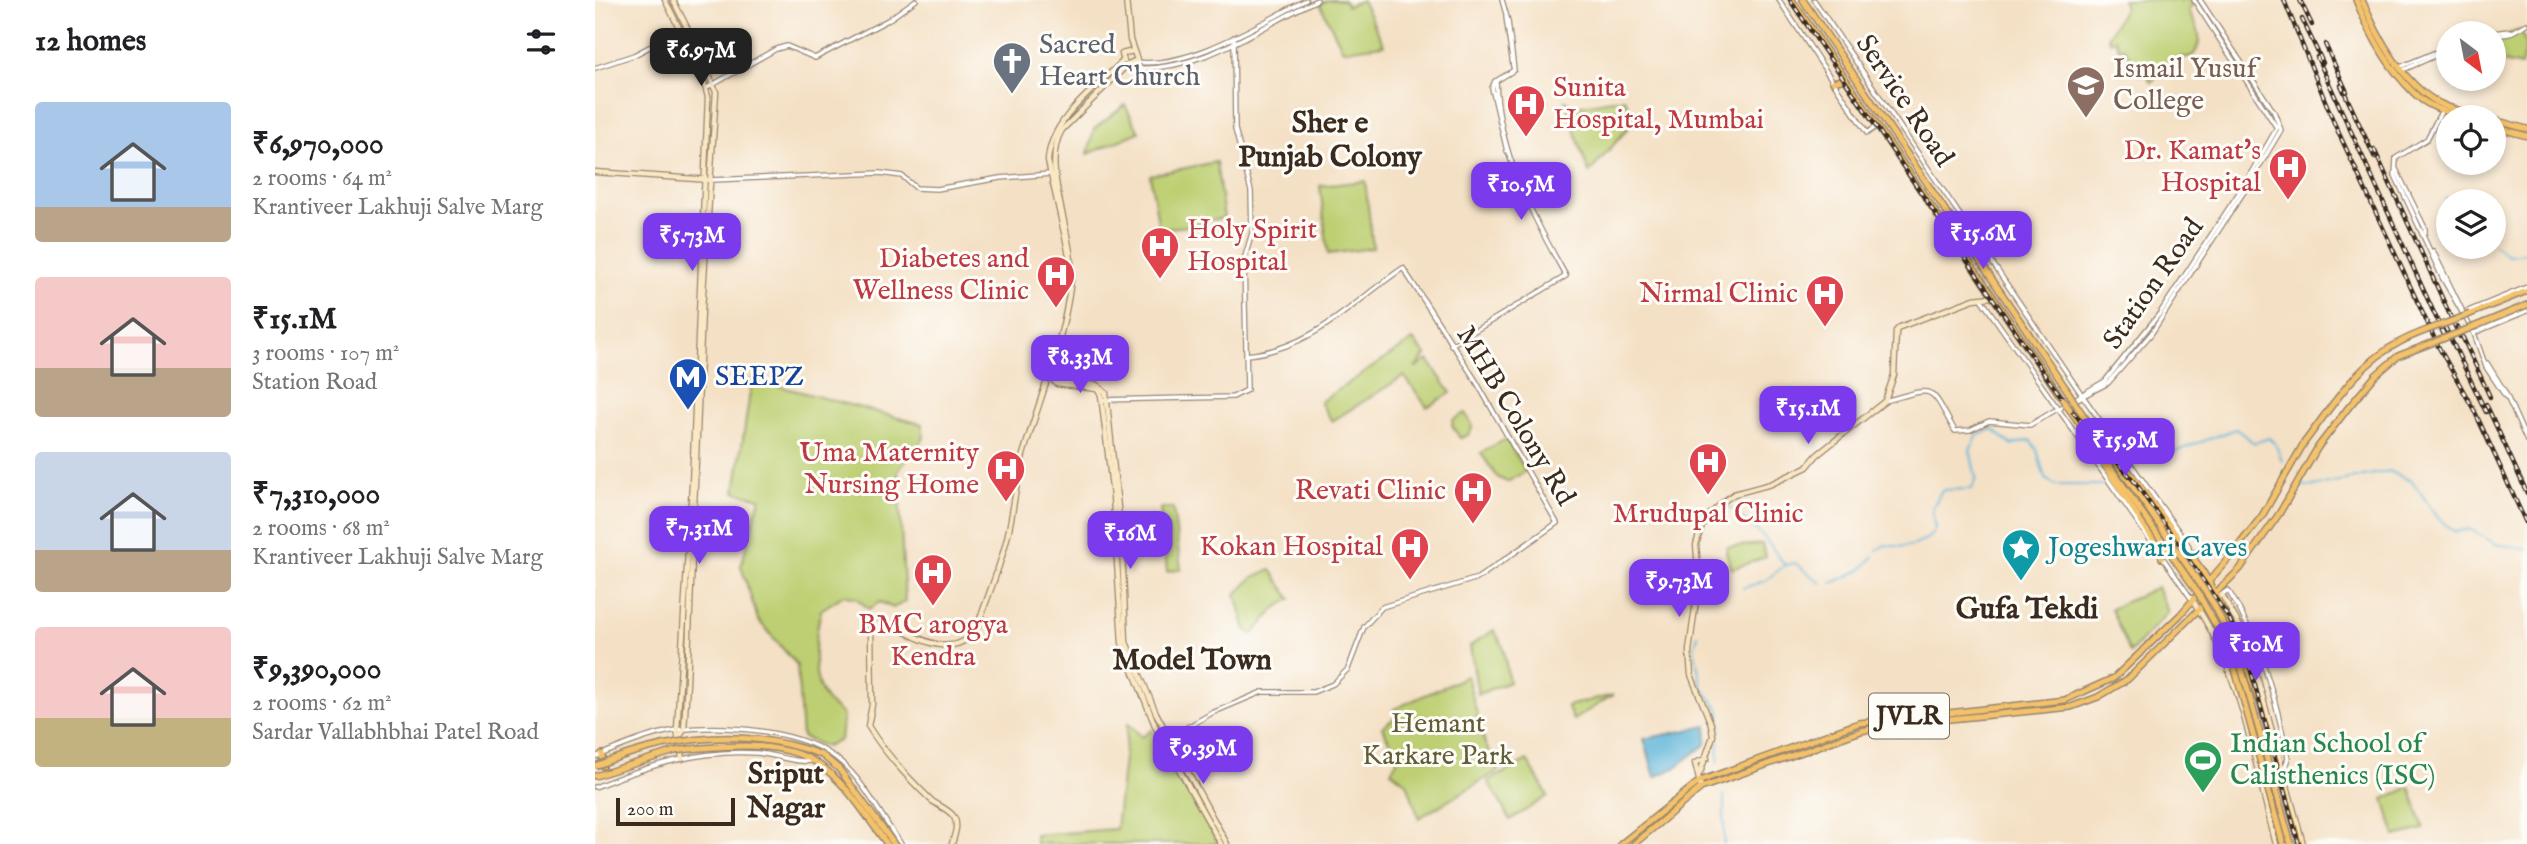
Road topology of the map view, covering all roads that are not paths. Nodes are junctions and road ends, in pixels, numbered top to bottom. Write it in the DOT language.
graph roads {
  1 [pos="665,0"];
  2 [pos="673,0"];
  3 [pos="916,0"];
  4 [pos="1126,0"];
  5 [pos="1306,0"];
  6 [pos="1317,0"];
  7 [pos="1502,0"];
  8 [pos="1779,0"];
  9 [pos="1792,0"];
  10 [pos="1803,0"];
  11 [pos="1814,0"];
  12 [pos="2194,0"];
  13 [pos="2200,0"];
  14 [pos="2356,0"];
  15 [pos="2362,0"];
  16 [pos="1271,20"];
  17 [pos="2527,24"];
  18 [pos="686,28"];
  19 [pos="680,31"];
  20 [pos="2506,32"];
  21 [pos="1130,40"];
  22 [pos="1235,40"];
  23 [pos="1134,51"];
  24 [pos="1124,53"];
  25 [pos="2436,53"];
  26 [pos="1129,63"];
  27 [pos="595,68"];
  28 [pos="2402,68"];
  29 [pos="1845,79"];
  30 [pos="1833,82"];
  31 [pos="711,87"];
  32 [pos="2437,105"];
  33 [pos="2439,105"];
  34 [pos="2436,122"];
  35 [pos="2506,123"];
  36 [pos="2279,126"];
  37 [pos="1877,127"];
  38 [pos="2527,129"];
  39 [pos="2506,130"];
  40 [pos="2527,136"];
  41 [pos="595,172"];
  42 [pos="1051,174"];
  43 [pos="703,179"];
  44 [pos="711,180"];
  45 [pos="1942,191"];
  46 [pos="1934,195"];
  47 [pos="1070,260"];
  48 [pos="2527,289"];
  49 [pos="1991,297"];
  50 [pos="1979,299"];
  51 [pos="2527,306"];
  52 [pos="2464,311"];
  53 [pos="2527,311"];
  54 [pos="2473,333"];
  55 [pos="1451,345"];
  56 [pos="1246,355"];
  57 [pos="1052,380"];
  58 [pos="2082,394"];
  59 [pos="1104,400"];
  60 [pos="1885,401"];
  61 [pos="2058,409"];
  62 [pos="2527,441"];
  63 [pos="2098,443"];
  64 [pos="695,485"];
  65 [pos="2146,512"];
  66 [pos="2177,533"];
  67 [pos="2239,545"];
  68 [pos="2189,553"];
  69 [pos="2162,558"];
  70 [pos="2209,582"];
  71 [pos="2219,595"];
  72 [pos="2193,601"];
  73 [pos="2199,610"];
  74 [pos="677,730"];
  75 [pos="684,730"];
  76 [pos="680,736"];
  77 [pos="1166,739"];
  78 [pos="597,757"];
  79 [pos="682,758"];
  80 [pos="1707,758"];
  81 [pos="812,761"];
  82 [pos="595,766"];
  83 [pos="2281,769"];
  84 [pos="604,772"];
  85 [pos="1700,773"];
  86 [pos="595,776"];
  87 [pos="1700,781"];
  88 [pos="595,787"];
  89 [pos="1701,788"];
  90 [pos="887,844"];
  91 [pos="894,844"];
  92 [pos="901,844"];
  93 [pos="952,844"];
  94 [pos="1221,844"];
  95 [pos="1227,844"];
  96 [pos="1621,844"];
  97 [pos="1633,844"];
  98 [pos="2276,844"];
  99 [pos="2283,844"];
  100 [pos="2291,844"];
  101 [pos="2301,844"];
  1 -- 19 [label="main road"];
  2 -- 18 [label="main road"];
  3 -- 31 [label="street"];
  4 -- 21 [label="main road"];
  5 -- 16 [label="street"];
  6 -- 16 [label="street"];
  7 -- 55 [label="street"];
  8 -- 30 [label="street"];
  9 -- 29 [label="main road"];
  10 -- 46 [label="main road"];
  11 -- 45 [label="street, Service Road"];
  12 -- 36 [label="street"];
  13 -- 36 [label="street"];
  14 -- 32 [label="main road"];
  15 -- 28 [label="main road"];
  16 -- 22 [label="street"];
  17 -- 20 [label="street"];
  18 -- 19 [label="street"];
  18 -- 31 [label="main road"];
  19 -- 27 [label="street"];
  19 -- 31 [label="main road"];
  21 -- 23 [label="main road"];
  21 -- 24 [label="main road"];
  22 -- 26 [label="street"];
  22 -- 56 [label="street"];
  23 -- 24 [label="main road"];
  23 -- 26 [label="main road"];
  24 -- 26 [label="main road"];
  25 -- 28 [label="street"];
  26 -- 42 [label="main road"];
  26 -- 47 [label="main road"];
  28 -- 33 [label="main road"];
  29 -- 30 [label="main road"];
  29 -- 37 [label="main road"];
  30 -- 37 [label="street"];
  31 -- 43 [label="main road"];
  31 -- 44 [label="main road"];
  34 -- 52 [label="street"];
  35 -- 38 [label="main road"];
  36 -- 58 [label="street, Station Road"];
  37 -- 49 [label="main road"];
  39 -- 40 [label="main road"];
  41 -- 43 [label="main road"];
  42 -- 44 [label="street"];
  42 -- 47 [label="main road"];
  43 -- 44 [label="main road"];
  43 -- 64 [label="main road"];
  44 -- 64 [label="main road"];
  45 -- 46 [label="main road"];
  45 -- 58 [label="street, Service Road"];
  46 -- 63 [label="main road, bridge"];
  47 -- 57 [label="main road"];
  48 -- 52 [label="main road"];
  49 -- 50 [label="main road"];
  49 -- 63 [label="main road, bridge"];
  50 -- 60 [label="main road"];
  50 -- 61 [label="street"];
  51 -- 71 [label="main road, bridge"];
  52 -- 54 [label="street"];
  52 -- 67 [label="main road, bridge"];
  53 -- 54 [label="street"];
  54 -- 62 [label="street"];
  55 -- 56 [label="street, MHB Colony Rd"];
  55 -- 77 [label="street, MHB Colony Rd"];
  56 -- 59 [label="street"];
  57 -- 59 [label="main road"];
  57 -- 93 [label="main road"];
  58 -- 61 [label="street, Station Road"];
  58 -- 66 [label="street, Service Road"];
  59 -- 77 [label="main road"];
  60 -- 61 [label="street, Station Road"];
  60 -- 80 [label="main road, Station Road"];
  61 -- 69 [label="street"];
  63 -- 65 [label="main road"];
  63 -- 66 [label="main road"];
  63 -- 69 [label="main road"];
  64 -- 74 [label="main road"];
  64 -- 75 [label="main road"];
  65 -- 99 [label="main road, bridge"];
  65 -- 100 [label="main road, bridge"];
  66 -- 68 [label="main road"];
  67 -- 68 [label="main road"];
  67 -- 70 [label="main road"];
  68 -- 70 [label="main road"];
  69 -- 72 [label="street"];
  70 -- 71 [label="main road"];
  70 -- 72 [label="main road, JVLR"];
  71 -- 73 [label="main road, JVLR"];
  71 -- 83 [label="main road"];
  71 -- 83 [label="street"];
  72 -- 73 [label="main road"];
  72 -- 87 [label="main road, JVLR"];
  73 -- 89 [label="main road, JVLR"];
  73 -- 98 [label="main road"];
  74 -- 75 [label="street"];
  74 -- 76 [label="main road"];
  74 -- 78 [label="street"];
  75 -- 76 [label="main road"];
  75 -- 92 [label="street"];
  76 -- 79 [label="main road"];
  77 -- 94 [label="main road"];
  77 -- 95 [label="main road"];
  78 -- 84 [label="main road"];
  79 -- 81 [label="street"];
  79 -- 88 [label="street"];
  80 -- 85 [label="main road"];
  80 -- 85 [label="main road"];
  81 -- 84 [label="main road, bridge"];
  81 -- 90 [label="main road"];
  82 -- 91 [label="main road, bridge"];
  83 -- 101 [label="main road"];
  84 -- 86 [label="main road"];
  85 -- 87 [label="main road"];
  87 -- 89 [label="main road"];
  87 -- 96 [label="main road, JVLR"];
  89 -- 97 [label="main road, JVLR"];
}
